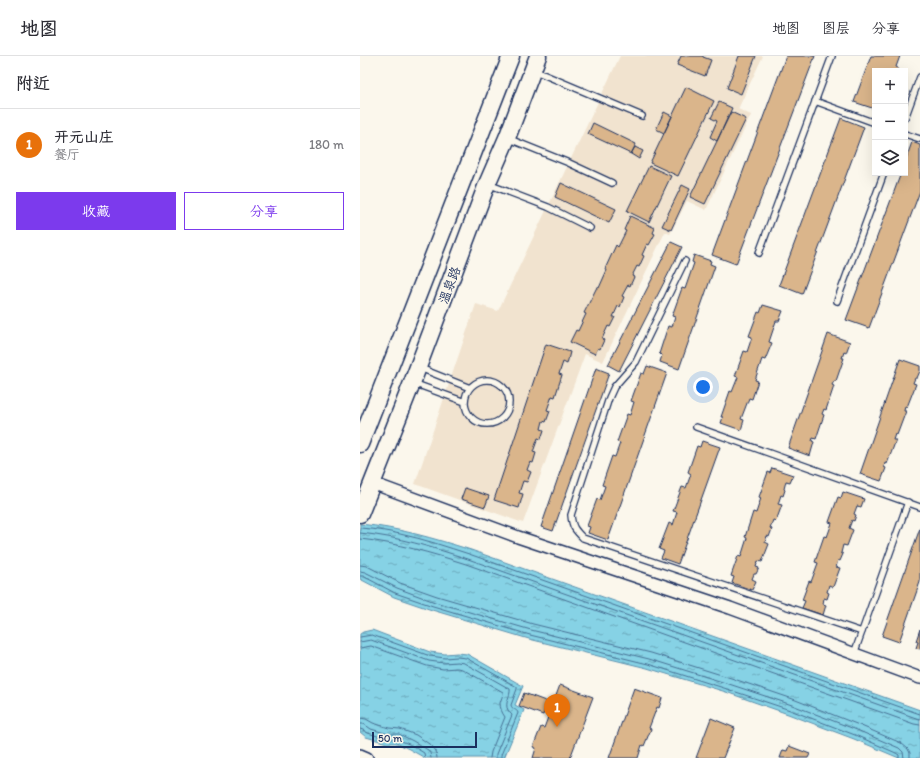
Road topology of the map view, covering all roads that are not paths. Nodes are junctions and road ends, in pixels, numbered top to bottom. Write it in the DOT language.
graph roads {
  1 [pos="511,56"];
  2 [pos="832,56"];
  3 [pos="535,63"];
  4 [pos="920,78"];
  5 [pos="815,101"];
  6 [pos="908,110"];
  7 [pos="642,116"];
  8 [pos="872,122"];
  9 [pos="908,135"];
  10 [pos="507,138"];
  11 [pos="920,139"];
  12 [pos="883,176"];
  13 [pos="612,183"];
  14 [pos="487,184"];
  15 [pos="590,228"];
  16 [pos="759,252"];
  17 [pos="685,261"];
  18 [pos="837,301"];
  19 [pos="417,368"];
  20 [pos="412,383"];
  21 [pos="470,388"];
  22 [pos="465,402"];
  23 [pos="696,427"];
  24 [pos="360,444"];
  25 [pos="372,483"];
  26 [pos="908,502"];
  27 [pos="920,507"];
  28 [pos="362,509"];
  29 [pos="862,632"];
  30 [pos="854,654"];
  31 [pos="920,678"];
  32 [pos="360,755"];
  33 [pos="367,758"];
  1 -- 24 [label="main road, 温泉路"];
  2 -- 5 [label="lane"];
  3 -- 7 [label="lane"];
  3 -- 10 [label="main road, 温泉路"];
  4 -- 6 [label="lane"];
  5 -- 8 [label="lane"];
  5 -- 16 [label="lane"];
  9 -- 11 [label="lane"];
  10 -- 13 [label="lane"];
  10 -- 14 [label="main road, 温泉路"];
  12 -- 18 [label="lane"];
  14 -- 15 [label="lane"];
  14 -- 19 [label="main road, 温泉路"];
  17 -- 29 [label="lane"];
  19 -- 20 [label="main road, 温泉路"];
  19 -- 21 [label="lane"];
  20 -- 22 [label="lane"];
  20 -- 25 [label="main road, 温泉路"];
  21 -- 22 [label="lane"];
  21 -- 22 [label="lane"];
  23 -- 26 [label="lane"];
  25 -- 28 [label="main road, 温泉路"];
  25 -- 30 [label="street"];
  26 -- 27 [label="lane"];
  26 -- 29 [label="lane"];
  29 -- 30 [label="lane"];
  30 -- 31 [label="street"];
  32 -- 33 [label="street"];
}
